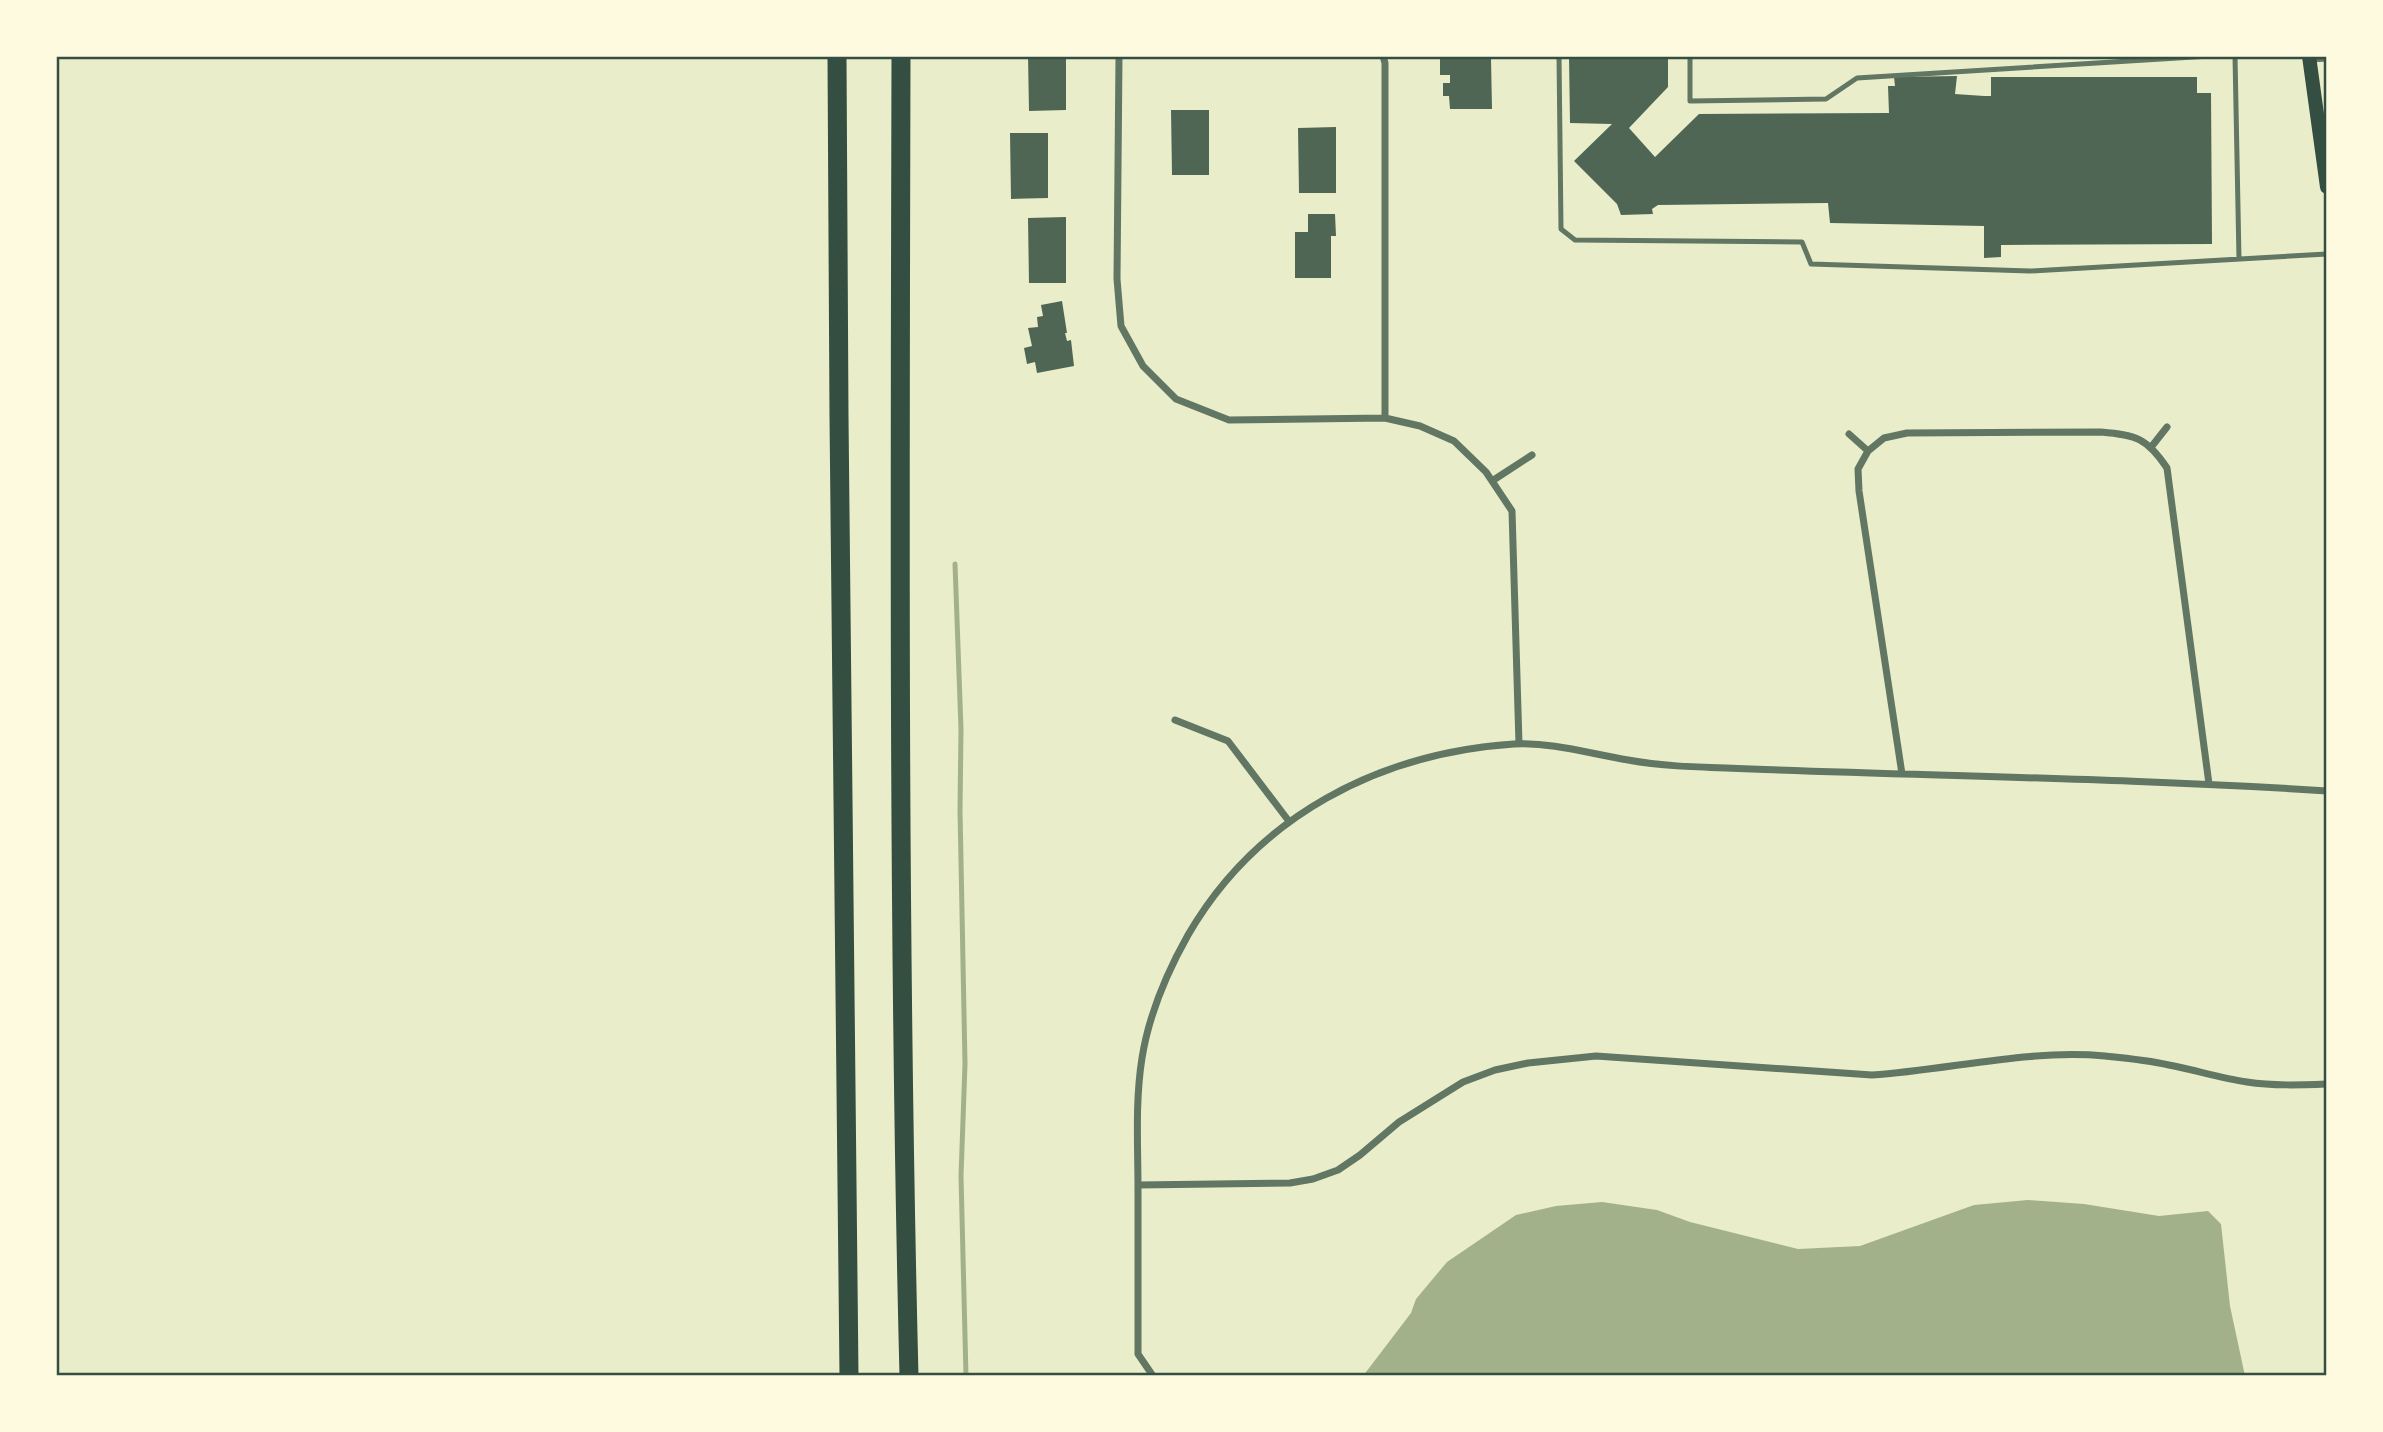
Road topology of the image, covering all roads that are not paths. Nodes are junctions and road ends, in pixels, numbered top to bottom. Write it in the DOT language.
graph roads {
  1 [pos="837,56"];
  2 [pos="901,56"];
  3 [pos="1119,56"];
  4 [pos="1559,56"];
  5 [pos="1690,56"];
  6 [pos="2210,56"];
  7 [pos="2235,56"];
  8 [pos="2310,58"];
  9 [pos="2327,59"];
  10 [pos="1384,60"];
  11 [pos="2327,187"];
  12 [pos="2327,254"];
  13 [pos="2239,259"];
  14 [pos="1385,418"];
  15 [pos="2167,427"];
  16 [pos="1849,434"];
  17 [pos="2152,446"];
  18 [pos="1868,451"];
  19 [pos="1532,455"];
  20 [pos="1492,481"];
  21 [pos="1175,720"];
  22 [pos="1519,744"];
  23 [pos="1902,774"];
  24 [pos="2209,783"];
  25 [pos="2327,792"];
  26 [pos="1288,820"];
  27 [pos="2327,1084"];
  28 [pos="1138,1185"];
  29 [pos="849,1376"];
  30 [pos="908,1376"];
  31 [pos="1153,1376"];
  1 -- 29 [label="highway"];
  2 -- 30 [label="highway"];
  3 -- 14 [label="street"];
  4 -- 13 [label="lane"];
  5 -- 6 [label="lane"];
  7 -- 13 [label="lane"];
  8 -- 9 [label="lane"];
  8 -- 11 [label="main road"];
  10 -- 14 [label="street"];
  12 -- 13 [label="lane"];
  14 -- 20 [label="street"];
  15 -- 17 [label="street"];
  16 -- 18 [label="street"];
  17 -- 18 [label="street"];
  17 -- 24 [label="street"];
  18 -- 23 [label="street"];
  19 -- 20 [label="street"];
  20 -- 22 [label="street"];
  21 -- 26 [label="street"];
  22 -- 23 [label="street"];
  22 -- 26 [label="street"];
  23 -- 24 [label="street"];
  24 -- 25 [label="street"];
  26 -- 28 [label="street"];
  27 -- 28 [label="street"];
  28 -- 31 [label="street"];
}
